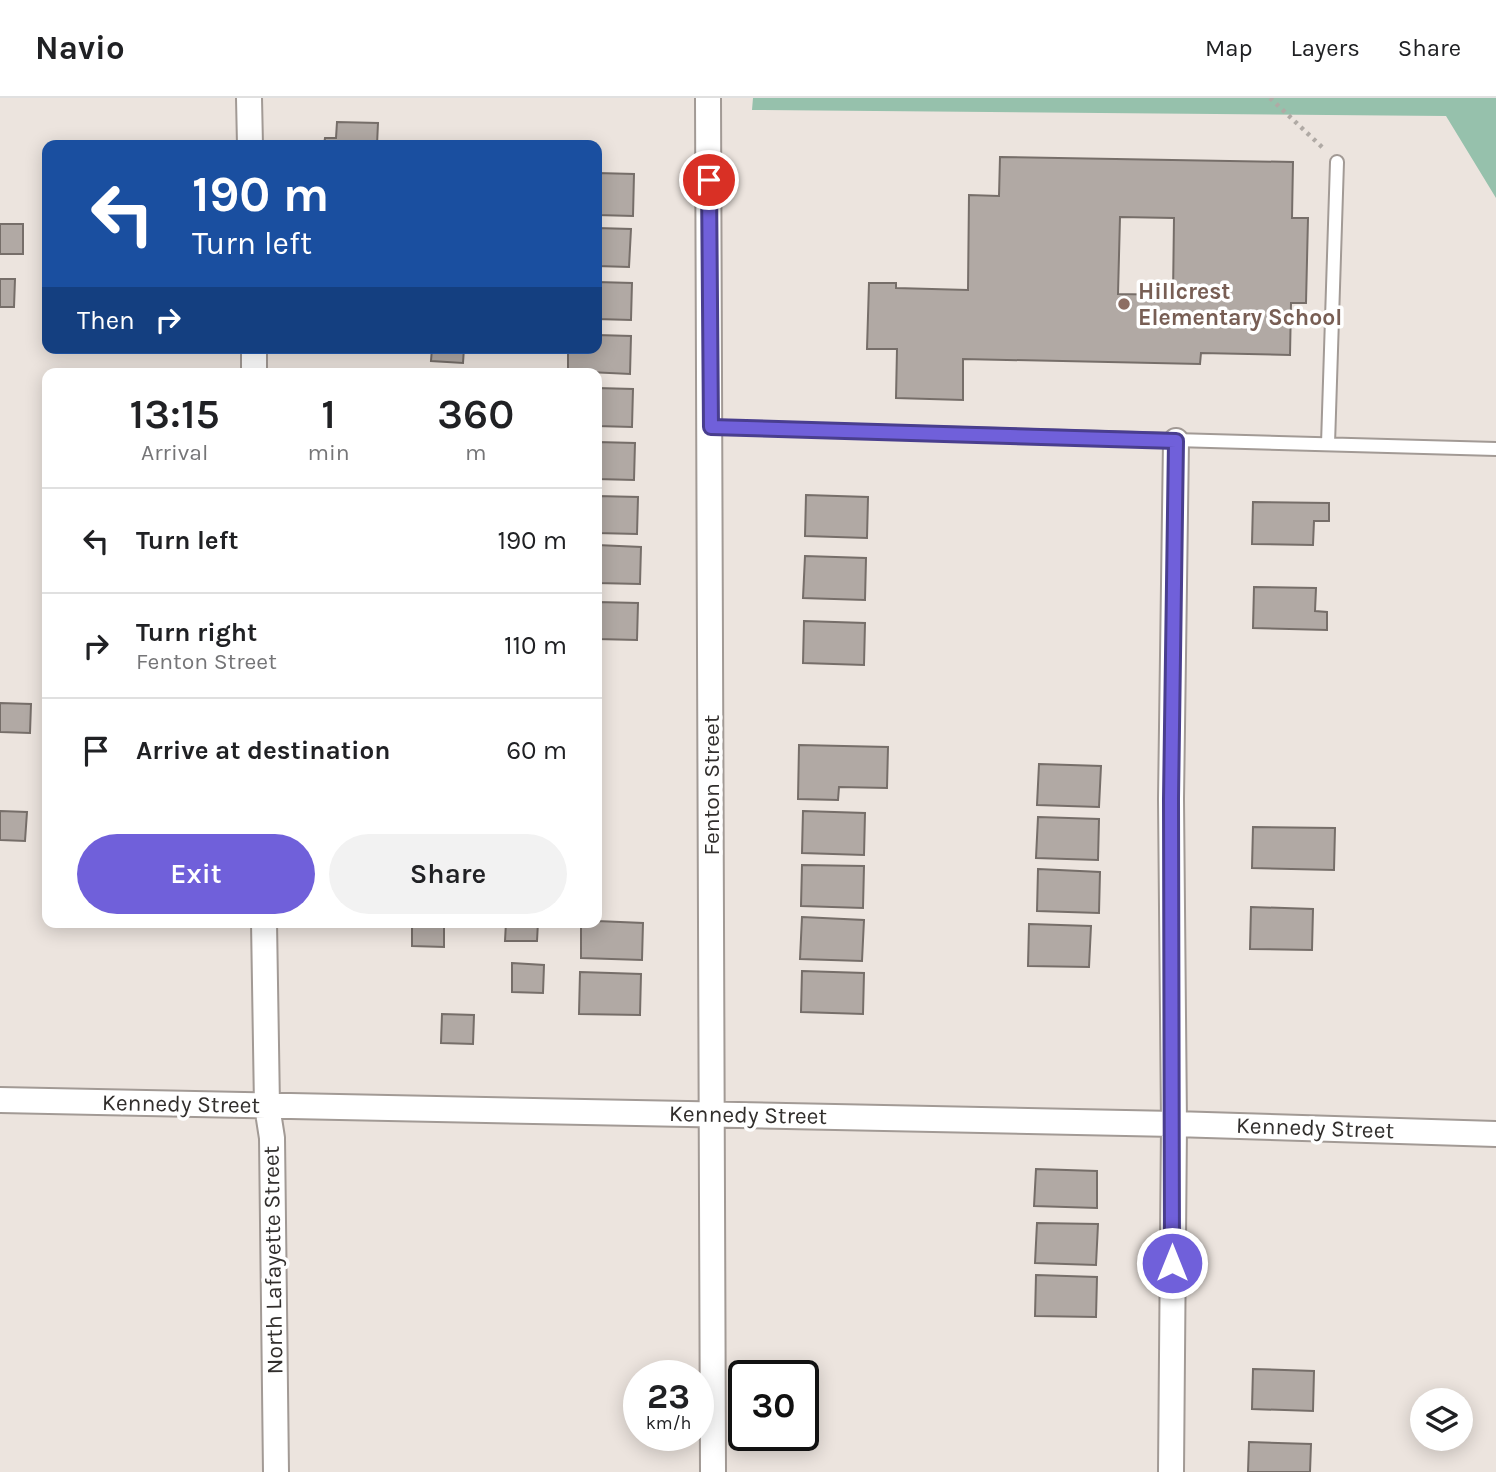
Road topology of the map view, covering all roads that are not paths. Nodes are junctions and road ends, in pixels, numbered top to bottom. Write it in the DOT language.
graph roads {
  1 [pos="250,98"];
  2 [pos="708,98"];
  3 [pos="250,140"];
  4 [pos="1337,162"];
  5 [pos="711,427"];
  6 [pos="1176,441"];
  7 [pos="1328,444"];
  8 [pos="1496,449"];
  9 [pos="264,928"];
  10 [pos="0,1100"];
  11 [pos="267,1106"];
  12 [pos="711,1115"];
  13 [pos="1174,1124"];
  14 [pos="1496,1134"];
  15 [pos="276,1472"];
  16 [pos="713,1472"];
  17 [pos="1171,1472"];
  1 -- 3 [label="street"];
  2 -- 5 [label="street, Fenton Street"];
  4 -- 7 [label="lane"];
  5 -- 6 [label="lane"];
  5 -- 12 [label="street, Fenton Street"];
  6 -- 7 [label="lane"];
  6 -- 13 [label="street"];
  7 -- 8 [label="lane"];
  9 -- 11 [label="street, North Lafayette Street"];
  10 -- 11 [label="street, Kennedy Street"];
  11 -- 12 [label="street, Kennedy Street"];
  11 -- 15 [label="street, North Lafayette Street"];
  12 -- 13 [label="street, Kennedy Street"];
  12 -- 16 [label="street, Fenton Street"];
  13 -- 14 [label="street, Kennedy Street"];
  13 -- 17 [label="street"];
}
